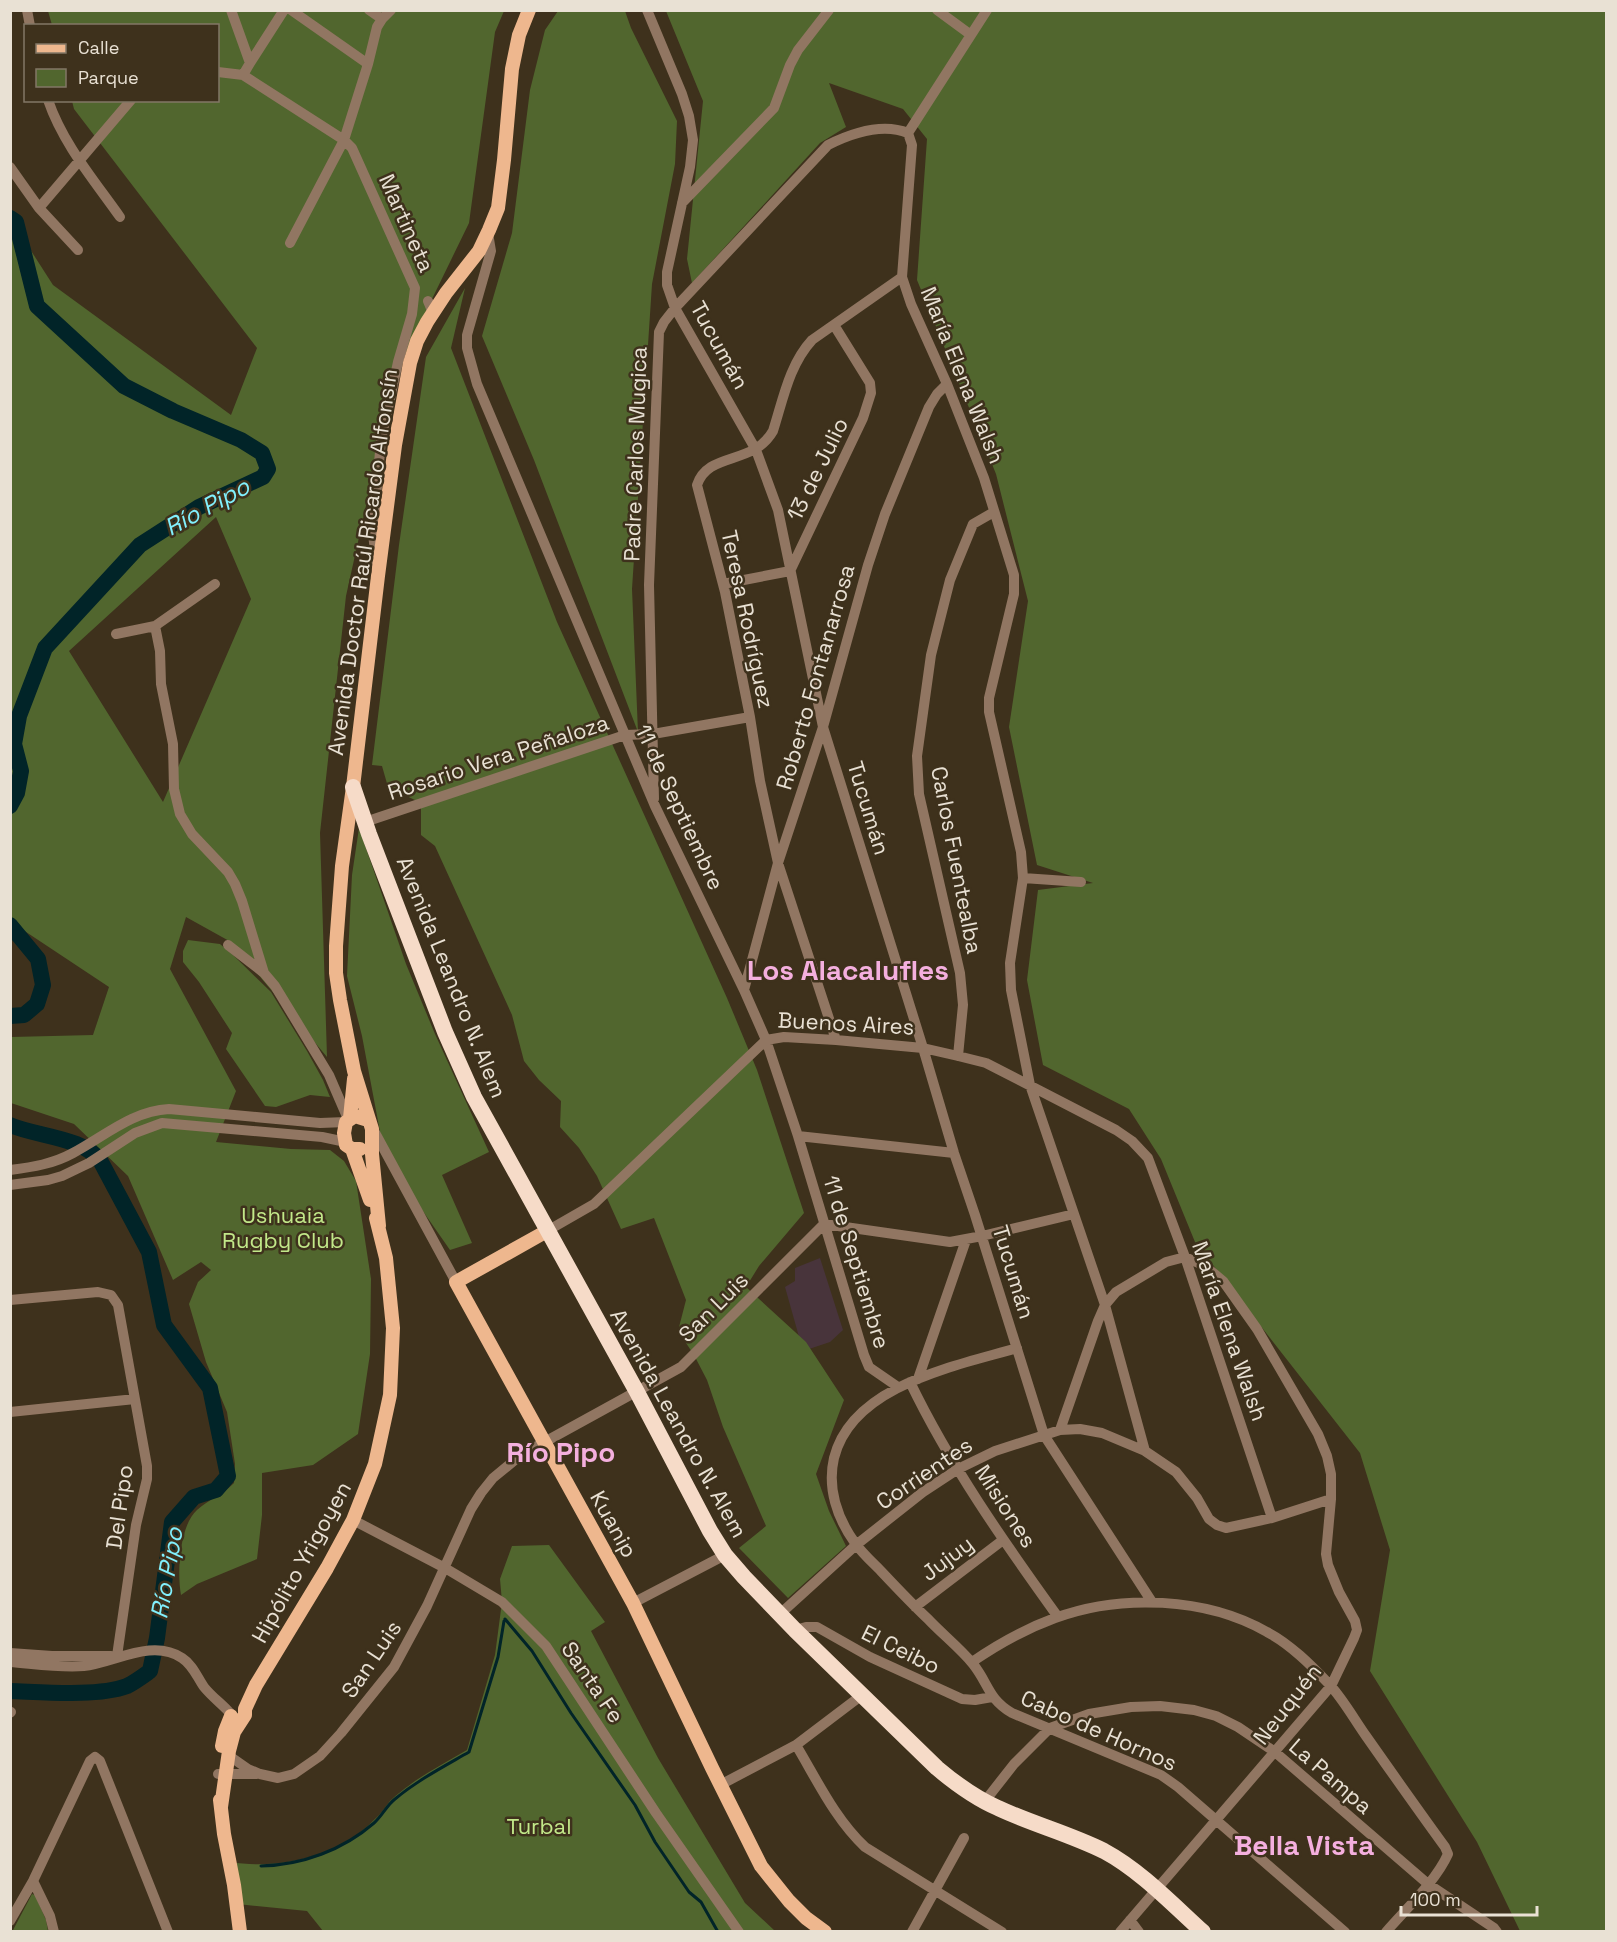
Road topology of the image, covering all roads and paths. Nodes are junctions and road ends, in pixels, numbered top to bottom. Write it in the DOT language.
graph roads {
  1 [pos="231,10"];
  2 [pos="284,10"];
  3 [pos="291,10"];
  4 [pos="369,10"];
  5 [pos="391,10"];
  6 [pos="530,10"];
  7 [pos="647,10"];
  8 [pos="828,10"];
  9 [pos="937,10"];
  10 [pos="987,10"];
  11 [pos="382,19"];
  12 [pos="971,34"];
  13 [pos="250,63"];
  14 [pos="368,64"];
  15 [pos="219,72"];
  16 [pos="243,75"];
  17 [pos="49,102"];
  18 [pos="129,102"];
  19 [pos="908,133"];
  20 [pos="344,140"];
  21 [pos="80,161"];
  22 [pos="10,167"];
  23 [pos="682,203"];
  24 [pos="39,208"];
  25 [pos="120,217"];
  26 [pos="488,233"];
  27 [pos="290,243"];
  28 [pos="78,250"];
  29 [pos="902,277"];
  30 [pos="675,309"];
  31 [pos="834,325"];
  32 [pos="947,384"];
  33 [pos="756,450"];
  34 [pos="994,512"];
  35 [pos="790,571"];
  36 [pos="378,576"];
  37 [pos="215,584"];
  38 [pos="723,584"];
  39 [pos="155,626"];
  40 [pos="116,634"];
  41 [pos="750,717"];
  42 [pos="823,728"];
  43 [pos="653,734"];
  44 [pos="625,735"];
  45 [pos="353,787"];
  46 [pos="655,806"];
  47 [pos="365,822"];
  48 [pos="778,863"];
  49 [pos="1023,878"];
  50 [pos="1081,882"];
  51 [pos="228,945"];
  52 [pos="264,974"];
  53 [pos="744,990"];
  54 [pos="766,1040"];
  55 [pos="836,1040"];
  56 [pos="923,1048"];
  57 [pos="958,1056"];
  58 [pos="354,1071"];
  59 [pos="1030,1086"];
  60 [pos="348,1120"];
  61 [pos="370,1124"];
  62 [pos="798,1136"];
  63 [pos="371,1143"];
  64 [pos="349,1147"];
  65 [pos="954,1153"];
  66 [pos="1148,1158"];
  67 [pos="10,1170"];
  68 [pos="10,1185"];
  69 [pos="1074,1214"];
  70 [pos="824,1224"];
  71 [pos="379,1226"];
  72 [pos="547,1231"];
  73 [pos="982,1236"];
  74 [pos="966,1240"];
  75 [pos="1185,1257"];
  76 [pos="456,1282"];
  77 [pos="10,1300"];
  78 [pos="1105,1305"];
  79 [pos="1017,1348"];
  80 [pos="914,1381"];
  81 [pos="898,1387"];
  82 [pos="637,1392"];
  83 [pos="135,1399"];
  84 [pos="10,1412"];
  85 [pos="1060,1430"];
  86 [pos="1044,1435"];
  87 [pos="543,1443"];
  88 [pos="1145,1451"];
  89 [pos="958,1469"];
  90 [pos="1331,1499"];
  91 [pos="1272,1518"];
  92 [pos="353,1520"];
  93 [pos="1003,1540"];
  94 [pos="856,1545"];
  95 [pos="725,1555"];
  96 [pos="445,1568"];
  97 [pos="1152,1602"];
  98 [pos="633,1603"];
  99 [pos="915,1607"];
  100 [pos="780,1614"];
  101 [pos="1058,1617"];
  102 [pos="795,1630"];
  103 [pos="10,1653"];
  104 [pos="117,1656"];
  105 [pos="10,1662"];
  106 [pos="972,1662"];
  107 [pos="1331,1686"];
  108 [pos="862,1695"];
  109 [pos="992,1697"];
  110 [pos="236,1711"];
  111 [pos="1050,1728"];
  112 [pos="796,1745"];
  113 [pos="1275,1752"];
  114 [pos="228,1755"];
  115 [pos="222,1774"];
  116 [pos="260,1774"];
  117 [pos="720,1785"];
  118 [pos="985,1801"];
  119 [pos="1216,1820"];
  120 [pos="964,1838"];
  121 [pos="33,1881"];
  122 [pos="1428,1884"];
  123 [pos="935,1890"];
  124 [pos="1155,1890"];
  125 [pos="1130,1920"];
  126 [pos="10,1921"];
  127 [pos="54,1932"];
  128 [pos="168,1932"];
  129 [pos="240,1932"];
  130 [pos="739,1932"];
  131 [pos="825,1932"];
  132 [pos="912,1932"];
  133 [pos="1002,1932"];
  134 [pos="1120,1932"];
  135 [pos="1138,1932"];
  136 [pos="1203,1932"];
  137 [pos="1345,1932"];
  138 [pos="1386,1932"];
  139 [pos="1497,1932"];
  1 -- 13 [label="street"];
  2 -- 13 [label="street"];
  3 -- 14 [label="street"];
  4 -- 11 [label="street"];
  5 -- 11 [label="street"];
  6 -- 26 [label="main road, Avenida Doctor Raúl Ricardo Alfonsín"];
  7 -- 23 [label="street, Tucumán"];
  8 -- 23 [label="street"];
  9 -- 12 [label="street"];
  10 -- 12 [label="street"];
  11 -- 14 [label="street"];
  12 -- 19 [label="street"];
  13 -- 16 [label="street"];
  14 -- 20 [label="street"];
  15 -- 16 [label="street, Martineta"];
  16 -- 20 [label="street, Martineta"];
  17 -- 21 [label="street"];
  18 -- 21 [label="street"];
  19 -- 29 [label="street, María Elena Walsh"];
  19 -- 30 [label="street, Padre Carlos Mugica"];
  20 -- 27 [label="street"];
  20 -- 36 [label="street, Martineta"];
  21 -- 24 [label="street"];
  21 -- 25 [label="street"];
  22 -- 24 [label="street"];
  23 -- 30 [label="street, Tucumán"];
  24 -- 28 [label="street"];
  26 -- 36 [label="main road, Avenida Doctor Raúl Ricardo Alfonsín"];
  26 -- 44 [label="street, 11 de Septiembre"];
  29 -- 31 [label="street"];
  29 -- 32 [label="street, María Elena Walsh"];
  30 -- 33 [label="street, Tucumán"];
  30 -- 43 [label="street, Padre Carlos Mugica"];
  31 -- 33 [label="street"];
  31 -- 35 [label="street, 13 de Julio"];
  32 -- 34 [label="street, María Elena Walsh"];
  32 -- 42 [label="street, Roberto Fontanarrosa"];
  33 -- 35 [label="street, Tucumán"];
  33 -- 38 [label="street, Teresa Rodríguez"];
  34 -- 49 [label="street, María Elena Walsh"];
  34 -- 57 [label="street, Carlos Fuentealba"];
  35 -- 38 [label="street"];
  35 -- 42 [label="street, Tucumán"];
  36 -- 45 [label="main road, Avenida Doctor Raúl Ricardo Alfonsín"];
  37 -- 39 [label="street"];
  38 -- 41 [label="street, Teresa Rodríguez"];
  39 -- 40 [label="street"];
  39 -- 52 [label="street"];
  41 -- 43 [label="street, Rosario Vera Peñaloza"];
  41 -- 48 [label="street, Teresa Rodríguez"];
  42 -- 48 [label="street, Roberto Fontanarrosa"];
  42 -- 56 [label="street, Tucumán"];
  43 -- 44 [label="street, Rosario Vera Peñaloza"];
  43 -- 46 [label="street, Padre Carlos Mugica"];
  44 -- 46 [label="street, 11 de Septiembre"];
  44 -- 47 [label="street, Rosario Vera Peñaloza"];
  45 -- 47 [label="highway, Avenida Leandro N. Alem"];
  45 -- 58 [label="main road"];
  46 -- 53 [label="street, 11 de Septiembre"];
  47 -- 72 [label="highway, Avenida Leandro N. Alem"];
  48 -- 53 [label="street, Roberto Fontanarrosa"];
  48 -- 55 [label="street, Teresa Rodríguez"];
  49 -- 50 [label="street"];
  49 -- 59 [label="street"];
  51 -- 52 [label="street"];
  52 -- 60 [label="street"];
  53 -- 54 [label="street, 11 de Septiembre"];
  54 -- 55 [label="street, Buenos Aires"];
  54 -- 62 [label="street, 11 de Septiembre"];
  54 -- 72 [label="street, Buenos Aires"];
  55 -- 56 [label="street, Buenos Aires"];
  56 -- 57 [label="street, Buenos Aires"];
  56 -- 65 [label="street, Tucumán"];
  57 -- 59 [label="street, Buenos Aires"];
  58 -- 60 [label="main road"];
  58 -- 61 [label="main road"];
  59 -- 66 [label="street, Buenos Aires"];
  59 -- 69 [label="street"];
  60 -- 61 [label="main road"];
  60 -- 64 [label="main road"];
  60 -- 67 [label="street"];
  61 -- 63 [label="main road"];
  61 -- 76 [label="street, Kuanip"];
  62 -- 65 [label="street"];
  62 -- 70 [label="street, 11 de Septiembre"];
  63 -- 64 [label="main road"];
  63 -- 71 [label="main road, Hipólito Yrigoyen"];
  64 -- 68 [label="street"];
  64 -- 71 [label="main road, Hipólito Yrigoyen"];
  65 -- 73 [label="street, Tucumán"];
  66 -- 75 [label="street, María Elena Walsh"];
  69 -- 73 [label="street"];
  69 -- 78 [label="street"];
  70 -- 74 [label="street"];
  70 -- 81 [label="street, 11 de Septiembre"];
  70 -- 82 [label="street, San Luis"];
  71 -- 92 [label="main road, Hipólito Yrigoyen"];
  72 -- 76 [label="main road, Buenos Aires"];
  72 -- 82 [label="highway, Avenida Leandro N. Alem"];
  73 -- 74 [label="street"];
  73 -- 79 [label="street, Tucumán"];
  74 -- 80 [label="street"];
  75 -- 78 [label="street"];
  75 -- 90 [label="street, Neuquén"];
  75 -- 91 [label="street, María Elena Walsh"];
  76 -- 87 [label="main road, Kuanip"];
  77 -- 83 [label="street, Del Pipo"];
  78 -- 85 [label="street"];
  78 -- 88 [label="street"];
  79 -- 80 [label="street, Cabo de Hornos"];
  79 -- 86 [label="street, Tucumán"];
  80 -- 81 [label="street, Cabo de Hornos"];
  80 -- 89 [label="street, Misiones"];
  81 -- 94 [label="street, Cabo de Hornos"];
  82 -- 87 [label="street, San Luis"];
  82 -- 95 [label="highway, Avenida Leandro N. Alem"];
  83 -- 84 [label="street"];
  83 -- 104 [label="street, Del Pipo"];
  85 -- 86 [label="street, Corrientes"];
  85 -- 88 [label="street, Corrientes"];
  86 -- 89 [label="street, Corrientes"];
  86 -- 97 [label="street, Tucumán"];
  87 -- 96 [label="street, San Luis"];
  87 -- 98 [label="main road, Kuanip"];
  88 -- 91 [label="street, Corrientes"];
  89 -- 93 [label="street, Misiones"];
  89 -- 94 [label="street, Corrientes"];
  90 -- 91 [label="street"];
  90 -- 107 [label="street, Neuquén"];
  92 -- 96 [label="street, Santa Fe"];
  92 -- 110 [label="main road, Hipólito Yrigoyen"];
  93 -- 99 [label="street, Jujuy"];
  93 -- 101 [label="street, Misiones"];
  94 -- 99 [label="street, Cabo de Hornos"];
  94 -- 100 [label="street, Corrientes"];
  95 -- 98 [label="street"];
  95 -- 100 [label="highway, Avenida Leandro N. Alem"];
  96 -- 116 [label="street, San Luis"];
  96 -- 130 [label="street, Santa Fe"];
  97 -- 101 [label="street"];
  97 -- 107 [label="street"];
  98 -- 117 [label="main road, Kuanip"];
  99 -- 106 [label="street, Cabo de Hornos"];
  100 -- 102 [label="highway, Avenida Leandro N. Alem"];
  101 -- 106 [label="street"];
  102 -- 108 [label="highway, Avenida Leandro N. Alem"];
  102 -- 109 [label="street, El Ceibo"];
  103 -- 104 [label="street"];
  104 -- 105 [label="street"];
  104 -- 110 [label="street"];
  106 -- 109 [label="street, Cabo de Hornos"];
  107 -- 113 [label="street, Neuquén"];
  107 -- 122 [label="street"];
  108 -- 112 [label="street"];
  108 -- 118 [label="highway, Avenida Leandro N. Alem"];
  109 -- 111 [label="street, Cabo de Hornos"];
  110 -- 114 [label="main road, Hipólito Yrigoyen"];
  110 -- 115 [label="main road, Hipólito Yrigoyen"];
  111 -- 113 [label="street, La Pampa"];
  111 -- 118 [label="street, La Pampa"];
  111 -- 119 [label="street, Cabo de Hornos"];
  112 -- 117 [label="street"];
  112 -- 123 [label="street"];
  113 -- 119 [label="street, Neuquén"];
  113 -- 122 [label="street, La Pampa"];
  114 -- 115 [label="main road, Hipólito Yrigoyen"];
  114 -- 116 [label="street, San Luis"];
  115 -- 116 [label="street, San Luis"];
  115 -- 129 [label="main road, Hipólito Yrigoyen"];
  117 -- 131 [label="main road, Kuanip"];
  118 -- 124 [label="highway, Avenida Leandro N. Alem"];
  119 -- 124 [label="street, Neuquén"];
  119 -- 137 [label="street, Cabo de Hornos"];
  120 -- 123 [label="street"];
  121 -- 126 [label="street"];
  121 -- 127 [label="street"];
  121 -- 128 [label="street"];
  122 -- 138 [label="street"];
  122 -- 139 [label="street, La Pampa"];
  123 -- 132 [label="street"];
  123 -- 133 [label="street"];
  124 -- 125 [label="street, Neuquén"];
  124 -- 136 [label="highway, Avenida Leandro N. Alem"];
  125 -- 134 [label="street, Neuquén"];
  125 -- 135 [label="street"];
}
